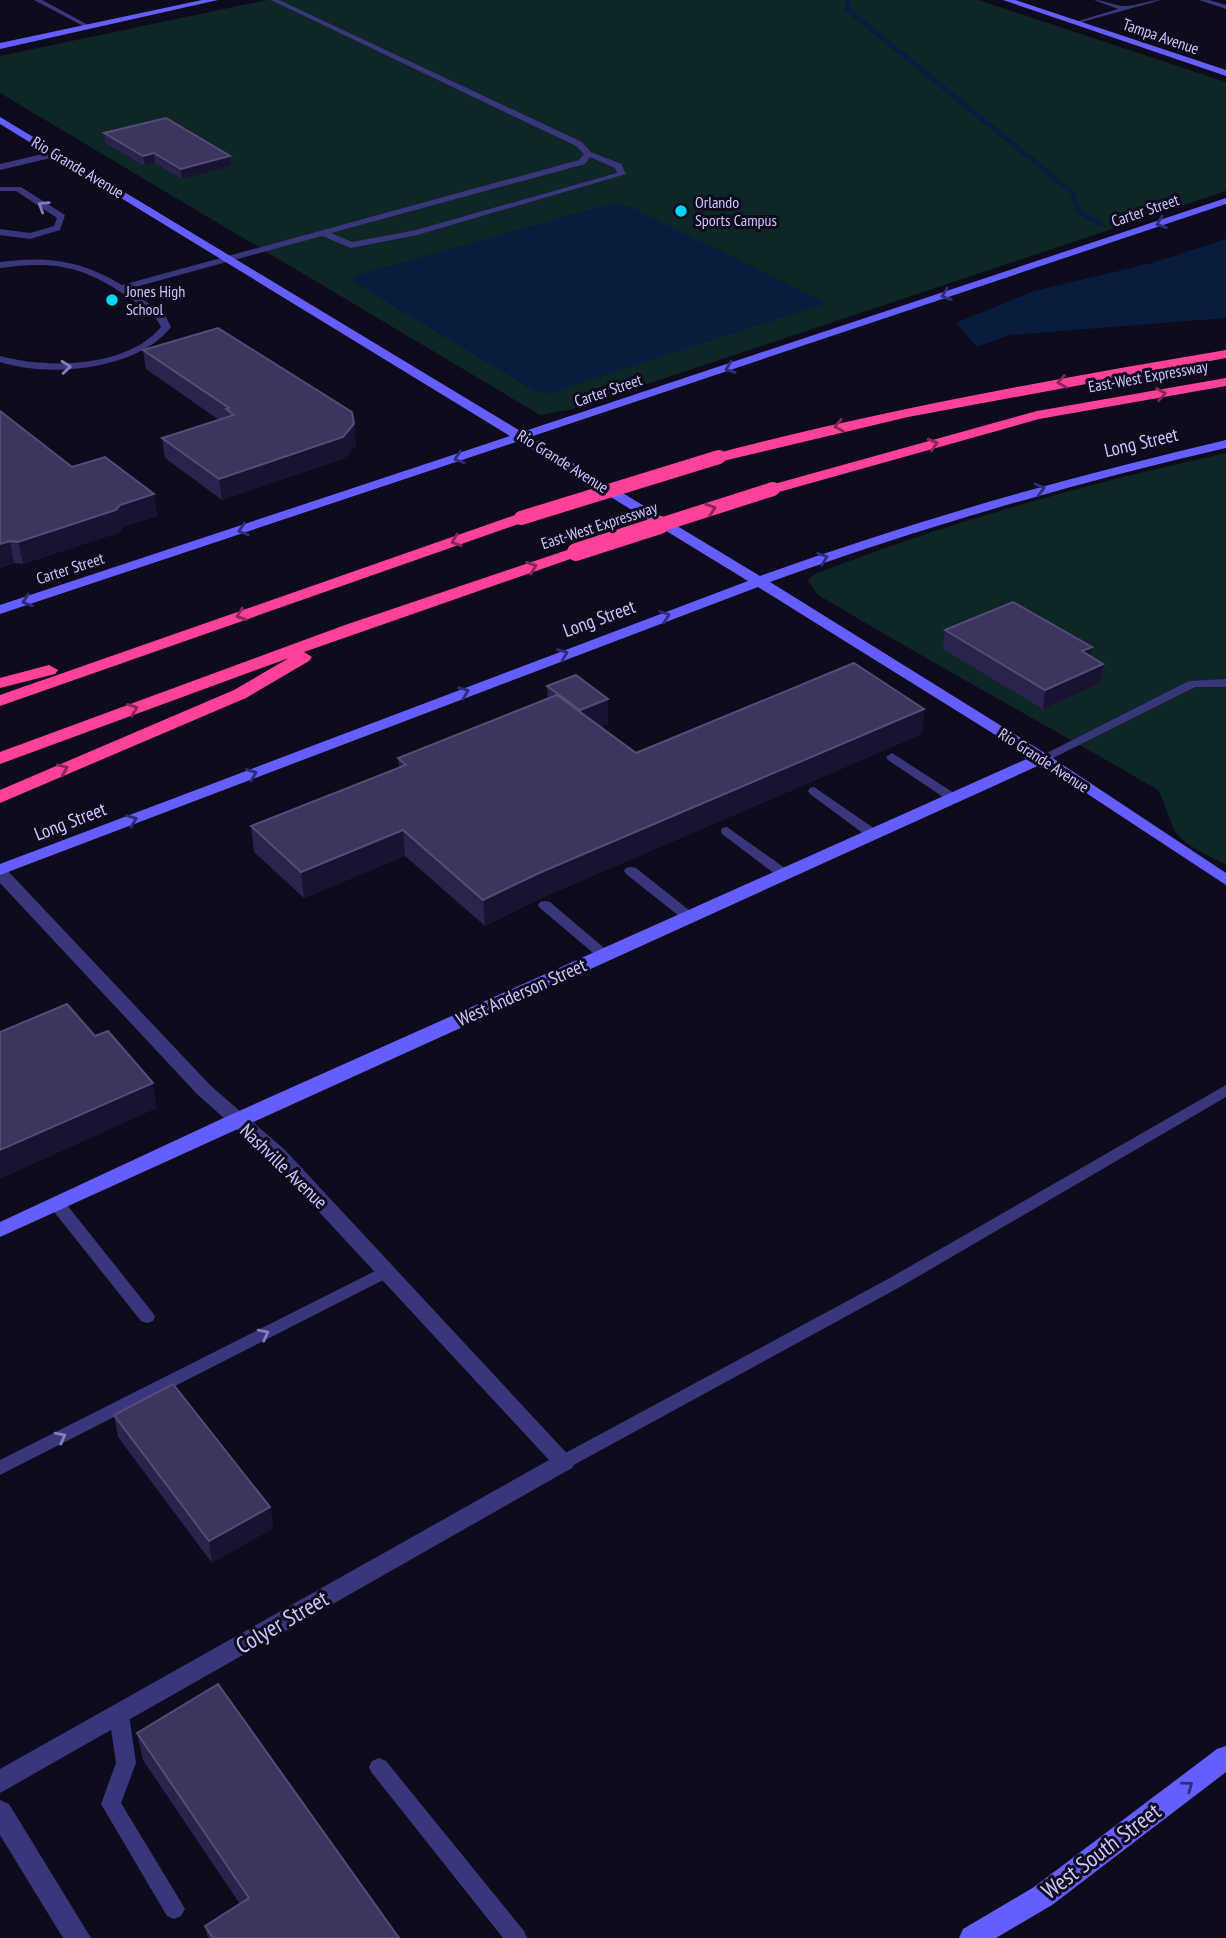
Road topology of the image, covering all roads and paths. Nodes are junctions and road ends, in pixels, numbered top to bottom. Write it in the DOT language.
graph roads {
  1 [pos="37,0"];
  2 [pos="214,0"];
  3 [pos="274,0"];
  4 [pos="1007,0"];
  5 [pos="1097,0"];
  6 [pos="1158,0"];
  7 [pos="1202,0"];
  8 [pos="1226,7"];
  9 [pos="1125,9"];
  10 [pos="1077,23"];
  11 [pos="89,27"];
  12 [pos="0,46"];
  13 [pos="1226,73"];
  14 [pos="2,123"];
  15 [pos="55,154"];
  16 [pos="588,154"];
  17 [pos="0,167"];
  18 [pos="0,188"];
  19 [pos="1226,201"];
  20 [pos="0,232"];
  21 [pos="323,233"];
  22 [pos="229,259"];
  23 [pos="0,265"];
  24 [pos="122,288"];
  25 [pos="1226,354"];
  26 [pos="0,359"];
  27 [pos="1226,382"];
  28 [pos="524,437"];
  29 [pos="1226,444"];
  30 [pos="760,582"];
  31 [pos="0,610"];
  32 [pos="351,629"];
  33 [pos="193,632"];
  34 [pos="1226,683"];
  35 [pos="0,684"];
  36 [pos="0,701"];
  37 [pos="892,757"];
  38 [pos="0,758"];
  39 [pos="1043,758"];
  40 [pos="814,792"];
  41 [pos="0,797"];
  42 [pos="953,798"];
  43 [pos="727,831"];
  44 [pos="873,834"];
  45 [pos="631,871"];
  46 [pos="0,872"];
  47 [pos="784,874"];
  48 [pos="1226,880"];
  49 [pos="545,905"];
  50 [pos="689,917"];
  51 [pos="604,955"];
  52 [pos="1226,1090"];
  53 [pos="237,1120"];
  54 [pos="57,1204"];
  55 [pos="0,1230"];
  56 [pos="387,1271"];
  57 [pos="147,1317"];
  58 [pos="564,1462"];
  59 [pos="0,1468"];
  60 [pos="119,1715"];
  61 [pos="1226,1757"];
  62 [pos="379,1767"];
  63 [pos="0,1782"];
  64 [pos="0,1812"];
  65 [pos="174,1909"];
  66 [pos="78,1938"];
  67 [pos="516,1938"];
  68 [pos="972,1938"];
  1 -- 11 [label="lane"];
  2 -- 11 [label="street"];
  3 -- 16 [label="lane"];
  4 -- 10 [label="street, Tampa Avenue"];
  5 -- 9 [label="lane"];
  6 -- 9 [label="lane"];
  7 -- 8 [label="lane"];
  9 -- 10 [label="lane"];
  10 -- 13 [label="street, Tampa Avenue"];
  11 -- 12 [label="street"];
  14 -- 15 [label="street, Rio Grande Avenue"];
  15 -- 17 [label="street"];
  15 -- 22 [label="street, Rio Grande Avenue"];
  16 -- 21 [label="lane"];
  16 -- 21 [label="lane"];
  20 -- 18 [label="lane, one-way"];
  19 -- 28 [label="street, Carter Street, one-way"];
  21 -- 22 [label="lane"];
  22 -- 24 [label="lane"];
  22 -- 28 [label="street, Rio Grande Avenue"];
  23 -- 24 [label="lane"];
  26 -- 24 [label="lane, one-way"];
  25 -- 33 [label="highway, East-West Expressway, one-way, bridge"];
  32 -- 27 [label="highway, East-West Expressway, one-way, bridge"];
  28 -- 30 [label="street, Rio Grande Avenue"];
  28 -- 31 [label="street, Carter Street, one-way"];
  30 -- 29 [label="street, Long Street, one-way"];
  30 -- 39 [label="street, Rio Grande Avenue"];
  46 -- 30 [label="street, Long Street, one-way"];
  38 -- 32 [label="highway, East-West Expressway, one-way"];
  41 -- 32 [label="highway, one-way"];
  33 -- 35 [label="highway"];
  33 -- 36 [label="highway, East-West Expressway"];
  34 -- 39 [label="lane"];
  37 -- 42 [label="lane"];
  39 -- 42 [label="street, West Anderson Street"];
  39 -- 48 [label="street, Rio Grande Avenue"];
  40 -- 44 [label="lane"];
  42 -- 44 [label="street, West Anderson Street"];
  43 -- 47 [label="lane"];
  44 -- 47 [label="street, West Anderson Street"];
  45 -- 50 [label="lane"];
  46 -- 53 [label="street, Nashville Avenue"];
  47 -- 50 [label="street, West Anderson Street"];
  49 -- 51 [label="lane"];
  50 -- 51 [label="street, West Anderson Street"];
  51 -- 53 [label="street, West Anderson Street"];
  52 -- 58 [label="lane"];
  53 -- 54 [label="street, West Anderson Street"];
  53 -- 56 [label="street, Nashville Avenue"];
  54 -- 55 [label="street, West Anderson Street"];
  54 -- 57 [label="lane"];
  56 -- 58 [label="street, Nashville Avenue"];
  59 -- 56 [label="lane, one-way"];
  58 -- 60 [label="street, Colyer Street"];
  60 -- 63 [label="street, Colyer Street"];
  60 -- 65 [label="lane"];
  68 -- 61 [label="street, West South Street, one-way"];
  62 -- 67 [label="lane"];
  64 -- 66 [label="street"];
}
